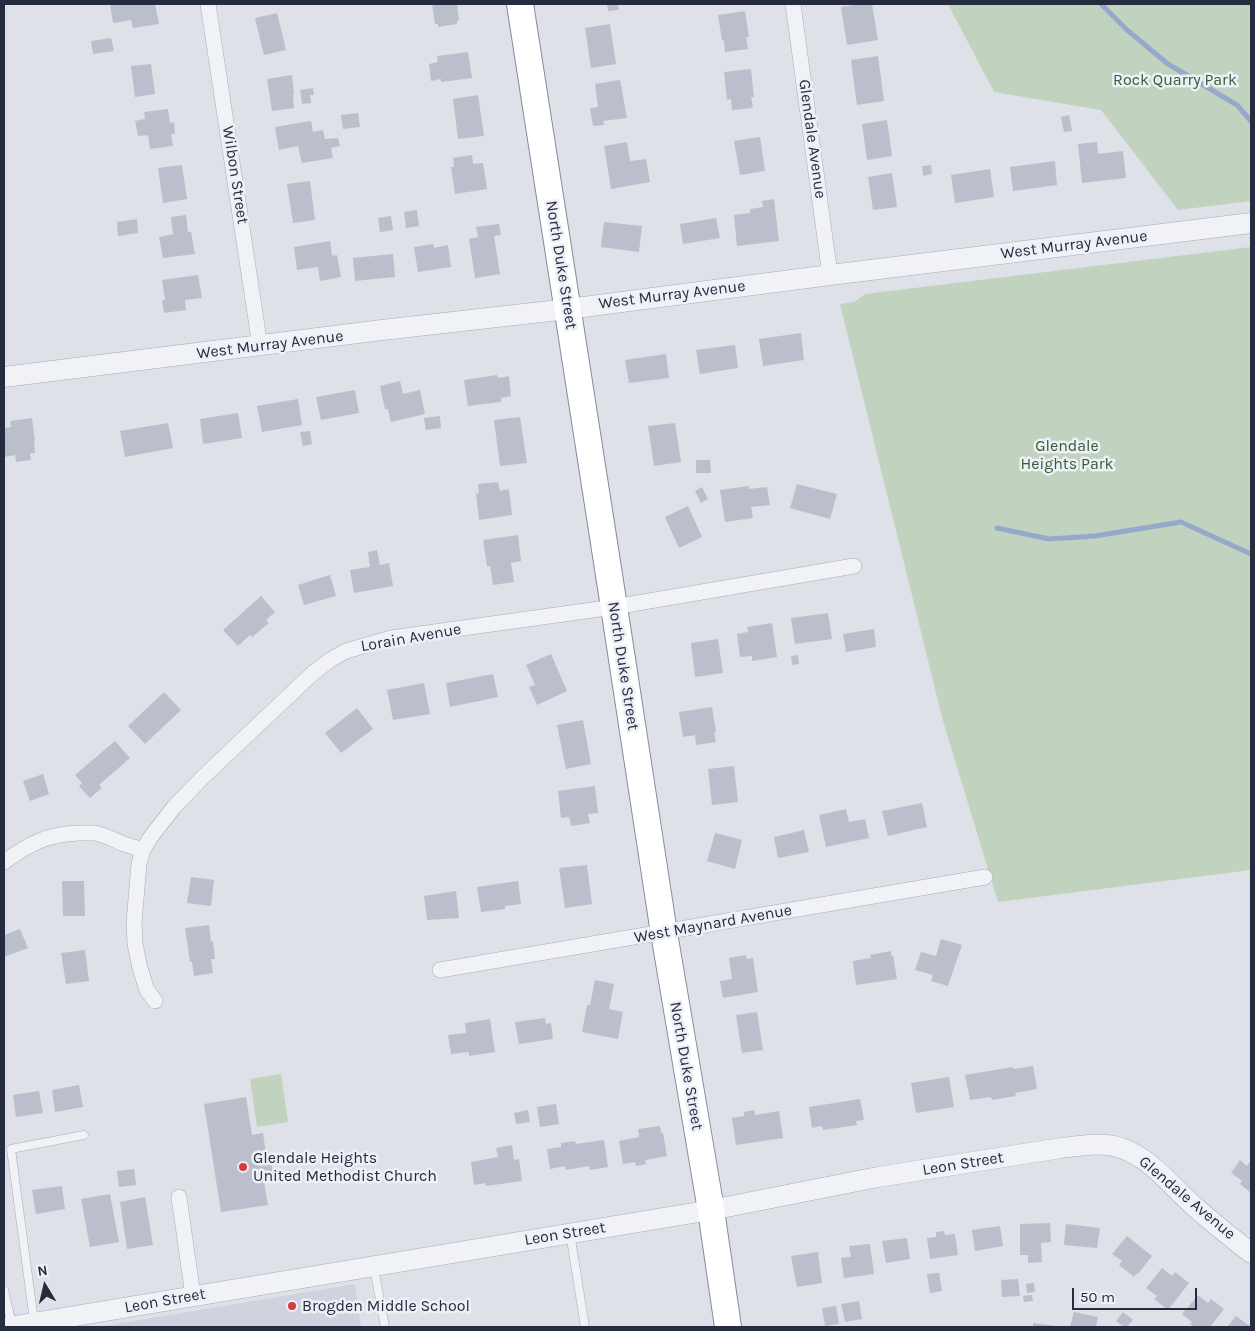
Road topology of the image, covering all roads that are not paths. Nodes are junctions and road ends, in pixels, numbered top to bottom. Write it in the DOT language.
graph roads {
  1 [pos="208,4"];
  2 [pos="520,4"];
  3 [pos="793,4"];
  4 [pos="1251,223"];
  5 [pos="830,275"];
  6 [pos="568,309"];
  7 [pos="260,346"];
  8 [pos="4,377"];
  9 [pos="854,566"];
  10 [pos="614,607"];
  11 [pos="143,850"];
  12 [pos="4,862"];
  13 [pos="985,877"];
  14 [pos="664,933"];
  15 [pos="440,970"];
  16 [pos="155,1001"];
  17 [pos="84,1135"];
  18 [pos="1120,1147"];
  19 [pos="7,1149"];
  20 [pos="179,1197"];
  21 [pos="710,1210"];
  22 [pos="570,1233"];
  23 [pos="1251,1253"];
  24 [pos="373,1266"];
  25 [pos="4,1290"];
  26 [pos="193,1296"];
  27 [pos="35,1323"];
  28 [pos="11,1327"];
  29 [pos="385,1327"];
  30 [pos="585,1327"];
  31 [pos="728,1327"];
  1 -- 7 [label="street, Wilbon Street"];
  2 -- 6 [label="highway, North Duke Street"];
  3 -- 5 [label="street, Glendale Avenue"];
  4 -- 5 [label="street, West Murray Avenue"];
  5 -- 6 [label="street, West Murray Avenue"];
  6 -- 7 [label="street, West Murray Avenue"];
  6 -- 10 [label="highway, North Duke Street"];
  7 -- 8 [label="street, West Murray Avenue"];
  9 -- 10 [label="street, Lorain Avenue"];
  10 -- 11 [label="street, Lorain Avenue"];
  10 -- 14 [label="highway, North Duke Street"];
  11 -- 12 [label="street"];
  11 -- 16 [label="street, Lorain Avenue"];
  13 -- 14 [label="street, West Maynard Avenue"];
  14 -- 15 [label="street, West Maynard Avenue"];
  14 -- 21 [label="highway, North Duke Street"];
  17 -- 19 [label="lane"];
  18 -- 21 [label="street, Leon Street"];
  18 -- 23 [label="street, Glendale Avenue"];
  19 -- 27 [label="lane"];
  20 -- 26 [label="street"];
  21 -- 22 [label="street, Leon Street"];
  21 -- 31 [label="highway, North Duke Street"];
  22 -- 24 [label="street, Leon Street"];
  22 -- 30 [label="lane"];
  24 -- 26 [label="street, Leon Street"];
  24 -- 29 [label="lane"];
  25 -- 28 [label="lane"];
  26 -- 27 [label="street, Leon Street"];
  27 -- 28 [label="street, Leon Street"];
}
